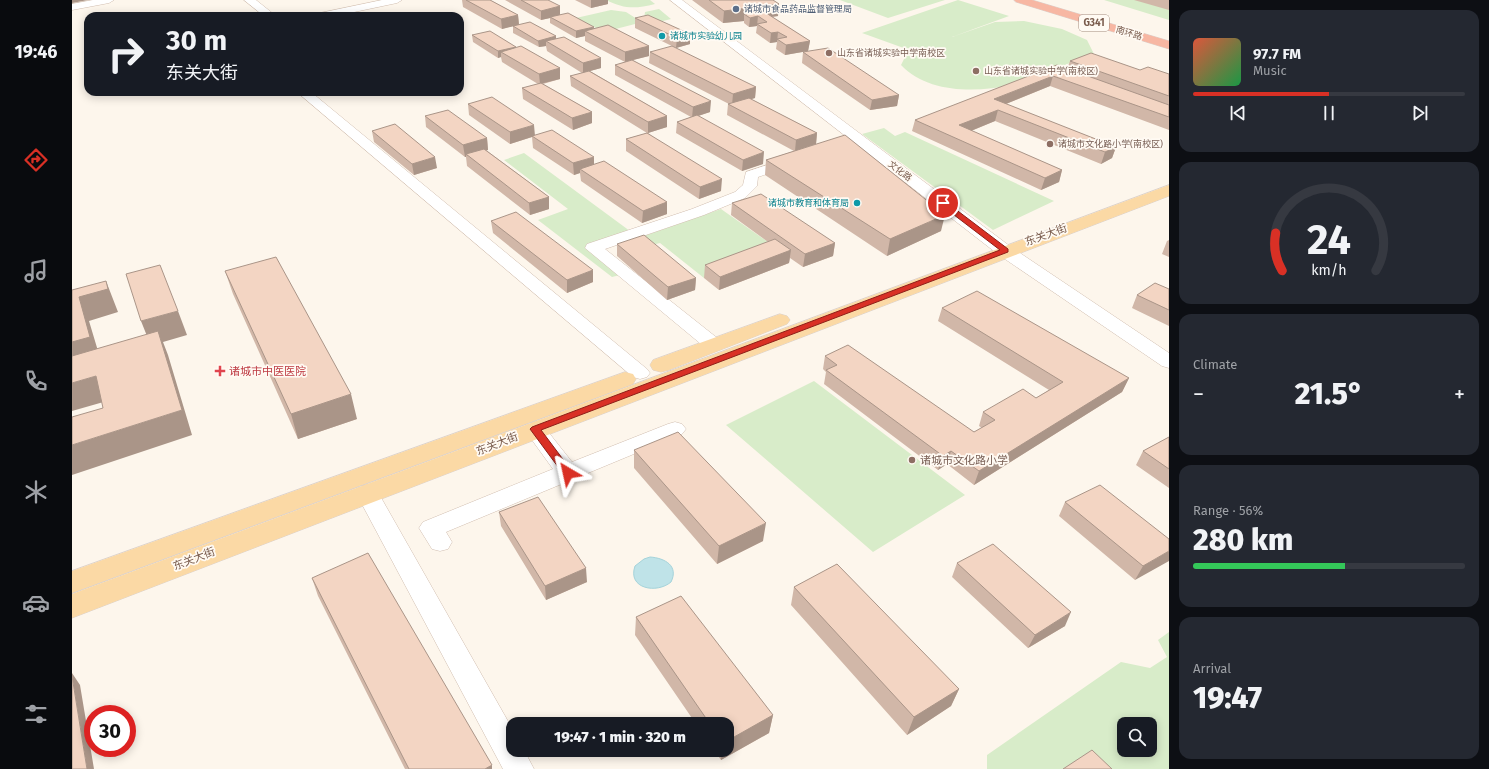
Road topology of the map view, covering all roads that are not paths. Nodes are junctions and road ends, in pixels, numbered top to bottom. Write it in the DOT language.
graph roads {
  1 [pos="110,0"];
  2 [pos="249,0"];
  3 [pos="397,0"];
  4 [pos="675,0"];
  5 [pos="1020,0"];
  6 [pos="1045,0"];
  7 [pos="72,7"];
  8 [pos="266,12"];
  9 [pos="339,12"];
  10 [pos="1169,37"];
  11 [pos="1169,45"];
  12 [pos="308,96"];
  13 [pos="803,156"];
  14 [pos="1169,175"];
  15 [pos="1169,190"];
  16 [pos="999,245"];
  17 [pos="714,344"];
  18 [pos="1169,362"];
  19 [pos="640,373"];
  20 [pos="535,429"];
  21 [pos="675,429"];
  22 [pos="568,473"];
  23 [pos="367,493"];
  24 [pos="440,542"];
  25 [pos="72,582"];
  26 [pos="72,606"];
  27 [pos="518,769"];
  1 -- 7 [label="street"];
  2 -- 8 [label="street"];
  3 -- 9 [label="street"];
  4 -- 16 [label="street, 文化路"];
  5 -- 11 [label="highway, 南环路 / G341"];
  6 -- 10 [label="highway, 南环路 / G341"];
  12 -- 19 [label="street"];
  13 -- 17 [label="street"];
  14 -- 16 [label="main road, 东关大街"];
  15 -- 16 [label="main road, 东关大街"];
  16 -- 17 [label="main road, 东关大街"];
  16 -- 18 [label="street, 文化路"];
  16 -- 20 [label="main road, 东关大街"];
  17 -- 19 [label="main road, 东关大街"];
  19 -- 25 [label="main road, 东关大街"];
  20 -- 22 [label="street"];
  20 -- 23 [label="main road, 东关大街"];
  21 -- 22 [label="street"];
  22 -- 24 [label="street"];
  23 -- 26 [label="main road, 东关大街"];
  23 -- 27 [label="street"];
}
